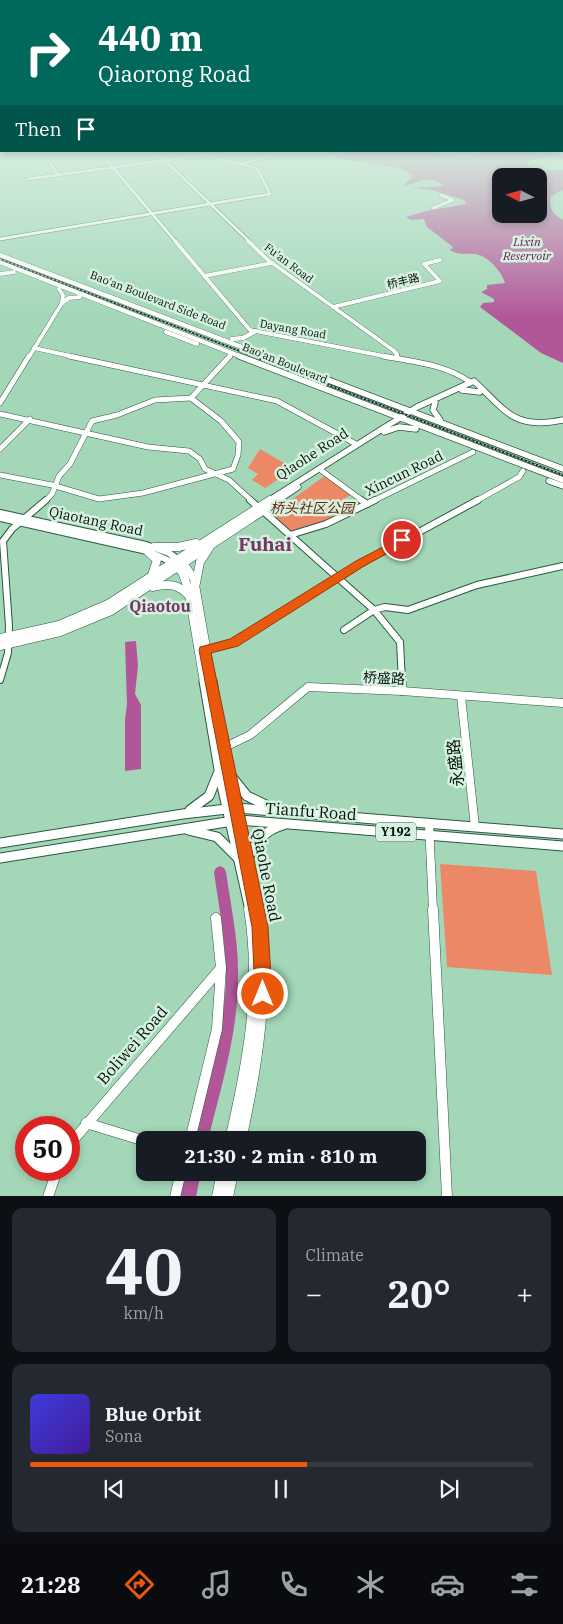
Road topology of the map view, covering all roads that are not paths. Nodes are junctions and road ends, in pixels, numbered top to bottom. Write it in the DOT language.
graph roads {
  1 [pos="147,207"];
  2 [pos="193,207"];
  3 [pos="211,207"];
  4 [pos="436,207"];
  5 [pos="433,208"];
  6 [pos="153,214"];
  7 [pos="0,240"];
  8 [pos="0,253"];
  9 [pos="440,260"];
  10 [pos="272,263"];
  11 [pos="0,268"];
  12 [pos="205,276"];
  13 [pos="59,289"];
  14 [pos="80,297"];
  15 [pos="62,303"];
  16 [pos="333,307"];
  17 [pos="256,331"];
  18 [pos="232,339"];
  19 [pos="245,344"];
  20 [pos="34,348"];
  21 [pos="230,356"];
  22 [pos="396,357"];
  23 [pos="463,376"];
  24 [pos="474,383"];
  25 [pos="202,385"];
  26 [pos="462,388"];
  27 [pos="364,392"];
  28 [pos="480,392"];
  29 [pos="378,397"];
  30 [pos="191,398"];
  31 [pos="344,399"];
  32 [pos="433,402"];
  33 [pos="0,403"];
  34 [pos="372,409"];
  35 [pos="414,411"];
  36 [pos="0,414"];
  37 [pos="30,419"];
  38 [pos="400,419"];
  39 [pos="563,420"];
  40 [pos="444,423"];
  41 [pos="563,424"];
  42 [pos="452,426"];
  43 [pos="87,431"];
  44 [pos="382,431"];
  45 [pos="434,432"];
  46 [pos="441,435"];
  47 [pos="356,444"];
  48 [pos="0,449"];
  49 [pos="473,452"];
  50 [pos="563,464"];
  51 [pos="563,469"];
  52 [pos="322,471"];
  53 [pos="523,471"];
  54 [pos="216,474"];
  55 [pos="0,475"];
  56 [pos="563,480"];
  57 [pos="56,486"];
  58 [pos="563,486"];
  59 [pos="367,504"];
  60 [pos="260,509"];
  61 [pos="0,513"];
  62 [pos="0,518"];
  63 [pos="27,519"];
  64 [pos="20,523"];
  65 [pos="224,532"];
  66 [pos="290,535"];
  67 [pos="202,542"];
  68 [pos="210,546"];
  69 [pos="151,549"];
  70 [pos="178,562"];
  71 [pos="563,566"];
  72 [pos="152,575"];
  73 [pos="338,579"];
  74 [pos="148,588"];
  75 [pos="196,588"];
  76 [pos="130,595"];
  77 [pos="189,596"];
  78 [pos="374,610"];
  79 [pos="344,630"];
  80 [pos="4,641"];
  81 [pos="205,650"];
  82 [pos="0,680"];
  83 [pos="402,691"];
  84 [pos="461,696"];
  85 [pos="563,704"];
  86 [pos="223,748"];
  87 [pos="222,766"];
  88 [pos="231,808"];
  89 [pos="279,810"];
  90 [pos="183,814"];
  91 [pos="234,820"];
  92 [pos="429,823"];
  93 [pos="290,824"];
  94 [pos="475,827"];
  95 [pos="181,829"];
  96 [pos="563,834"];
  97 [pos="429,835"];
  98 [pos="0,843"];
  99 [pos="563,846"];
  100 [pos="0,858"];
  101 [pos="243,860"];
  102 [pos="216,918"];
  103 [pos="221,968"];
  104 [pos="86,1123"];
  105 [pos="80,1131"];
  106 [pos="192,1131"];
  107 [pos="233,1131"];
  108 [pos="242,1131"];
  109 [pos="136,1138"];
  110 [pos="53,1181"];
  111 [pos="179,1181"];
  112 [pos="221,1181"];
  113 [pos="230,1181"];
  114 [pos="48,1196"];
  115 [pos="175,1196"];
  116 [pos="218,1196"];
  117 [pos="227,1196"];
  118 [pos="447,1196"];
  1 -- 6 [label="street, Dayang Road"];
  2 -- 6 [label="street"];
  3 -- 10 [label="street, Fu'an Road"];
  4 -- 5 [label="street"];
  6 -- 7 [label="street"];
  6 -- 12 [label="street, Dayang Road"];
  8 -- 18 [label="main road, Bao'an Boulevard Side Road"];
  8 -- 27 [label="main road, Bao'an Boulevard"];
  9 -- 16 [label="street, 桥丰路"];
  10 -- 12 [label="street"];
  10 -- 16 [label="street, Fu'an Road"];
  11 -- 13 [label="main road, Bao'an Boulevard Side Road"];
  11 -- 31 [label="main road, Bao'an Boulevard"];
  12 -- 17 [label="street, Dayang Road"];
  13 -- 14 [label="main road, Bao'an Boulevard Side Road"];
  13 -- 15 [label="street"];
  14 -- 15 [label="street"];
  14 -- 21 [label="main road, Bao'an Boulevard Side Road"];
  15 -- 20 [label="street"];
  16 -- 22 [label="street, Fu'an Road"];
  17 -- 18 [label="main road"];
  17 -- 19 [label="main road"];
  17 -- 22 [label="street, Dayang Road"];
  18 -- 19 [label="main road, Bao'an Boulevard Side Road"];
  19 -- 27 [label="main road, Bao'an Boulevard Side Road"];
  20 -- 25 [label="street"];
  20 -- 33 [label="street"];
  21 -- 25 [label="street"];
  21 -- 31 [label="main road, Bao'an Boulevard Side Road"];
  22 -- 23 [label="street, Dayang Road"];
  22 -- 24 [label="street, Dayang Road"];
  23 -- 24 [label="street, Dayang Road"];
  23 -- 26 [label="main road"];
  24 -- 26 [label="main road, Qiaohe Road"];
  24 -- 28 [label="main road"];
  24 -- 39 [label="main road"];
  25 -- 30 [label="street"];
  25 -- 47 [label="street"];
  26 -- 28 [label="main road"];
  26 -- 32 [label="main road, Qiaohe Road"];
  27 -- 29 [label="main road, Bao'an Boulevard"];
  28 -- 41 [label="main road"];
  29 -- 32 [label="main road"];
  29 -- 35 [label="main road, Bao'an Boulevard"];
  30 -- 43 [label="street"];
  30 -- 54 [label="street"];
  31 -- 34 [label="main road, Bao'an Boulevard"];
  32 -- 35 [label="main road, Qiaohe Road"];
  32 -- 40 [label="main road"];
  34 -- 38 [label="main road, Bao'an Boulevard"];
  34 -- 44 [label="main road"];
  35 -- 38 [label="main road, Qiaohe Road"];
  35 -- 40 [label="main road, Bao'an Boulevard"];
  36 -- 37 [label="street"];
  37 -- 43 [label="street"];
  37 -- 48 [label="street"];
  38 -- 44 [label="main road, Qiaohe Road"];
  38 -- 45 [label="main road, Bao'an Boulevard"];
  40 -- 42 [label="main road, Bao'an Boulevard"];
  42 -- 50 [label="main road"];
  42 -- 51 [label="main road, Bao'an Boulevard"];
  43 -- 54 [label="street"];
  43 -- 57 [label="street"];
  44 -- 45 [label="main road"];
  44 -- 47 [label="main road, Qiaohe Road"];
  44 -- 52 [label="main road, Qiaohe Road"];
  45 -- 46 [label="main road, Bao'an Boulevard"];
  46 -- 49 [label="main road"];
  46 -- 56 [label="main road, Bao'an Boulevard"];
  47 -- 60 [label="main road, Qiaohe Road"];
  49 -- 53 [label="main road"];
  49 -- 59 [label="street, Xincun Road"];
  52 -- 59 [label="street"];
  52 -- 60 [label="main road, Qiaohe Road"];
  53 -- 58 [label="main road"];
  53 -- 73 [label="street"];
  54 -- 57 [label="street"];
  54 -- 60 [label="street"];
  55 -- 57 [label="street"];
  57 -- 63 [label="street"];
  59 -- 66 [label="street, Xincun Road"];
  60 -- 65 [label="main road, Qiaohe Road"];
  60 -- 66 [label="street"];
  61 -- 63 [label="street, Qiaotang Road"];
  62 -- 64 [label="street, Qiaotang Road"];
  63 -- 64 [label="street"];
  63 -- 69 [label="street, Qiaotang Road"];
  64 -- 69 [label="street, Qiaotang Road"];
  64 -- 80 [label="street"];
  65 -- 67 [label="main road, Qiaohe Road"];
  65 -- 68 [label="main road, Qiaohe Road"];
  66 -- 73 [label="street"];
  67 -- 69 [label="main road"];
  67 -- 70 [label="main road, Qiaohe Road"];
  68 -- 70 [label="main road, Qiaohe Road"];
  68 -- 75 [label="main road"];
  69 -- 70 [label="street, Qiaotang Road"];
  69 -- 72 [label="main road"];
  70 -- 72 [label="main road"];
  70 -- 74 [label="main road"];
  70 -- 75 [label="main road, Qiaohe Road"];
  70 -- 77 [label="main road, Qiaohe Road"];
  71 -- 78 [label="street"];
  72 -- 76 [label="main road"];
  73 -- 78 [label="street"];
  73 -- 81 [label="street"];
  74 -- 76 [label="main road"];
  74 -- 77 [label="main road"];
  75 -- 81 [label="main road, Qiaohe Road"];
  76 -- 80 [label="main road"];
  77 -- 87 [label="main road, Qiaohe Road"];
  78 -- 79 [label="street"];
  78 -- 83 [label="street"];
  80 -- 82 [label="street"];
  81 -- 86 [label="main road, Qiaohe Road"];
  83 -- 84 [label="street, 桥盛路"];
  83 -- 86 [label="street, 桥盛路"];
  84 -- 85 [label="street, 桥盛路"];
  84 -- 94 [label="street, 永盛路"];
  86 -- 87 [label="main road, Qiaohe Road"];
  87 -- 88 [label="main road, Qiaohe Road"];
  87 -- 89 [label="main road"];
  87 -- 90 [label="main road"];
  88 -- 89 [label="main road, Tianfu Road / Y192"];
  88 -- 90 [label="main road, Tianfu Road"];
  88 -- 91 [label="main road, Qiaohe Road"];
  89 -- 92 [label="main road, Tianfu Road / Y192"];
  90 -- 98 [label="main road, Tianfu Road"];
  91 -- 93 [label="main road, Tianfu Road / Y192"];
  91 -- 95 [label="main road, Tianfu Road"];
  91 -- 101 [label="main road, Qiaohe Road"];
  92 -- 94 [label="main road, Tianfu Road / Y192"];
  92 -- 97 [label="street"];
  93 -- 97 [label="main road, Tianfu Road / Y192"];
  93 -- 101 [label="main road"];
  94 -- 96 [label="main road, Tianfu Road / Y192"];
  95 -- 100 [label="main road, Tianfu Road"];
  95 -- 101 [label="main road"];
  97 -- 99 [label="main road, Tianfu Road / Y192"];
  97 -- 118 [label="street"];
  101 -- 107 [label="main road, Qiaohe Road"];
  101 -- 108 [label="main road, Qiaohe Road"];
  102 -- 103 [label="street"];
  103 -- 104 [label="street, Boliwei Road"];
  103 -- 106 [label="street"];
  104 -- 105 [label="street, Boliwei Road"];
  104 -- 109 [label="street"];
  110 -- 114 [label="street"];
  111 -- 115 [label="street"];
  112 -- 116 [label="main road"];
  113 -- 117 [label="main road"];
}
